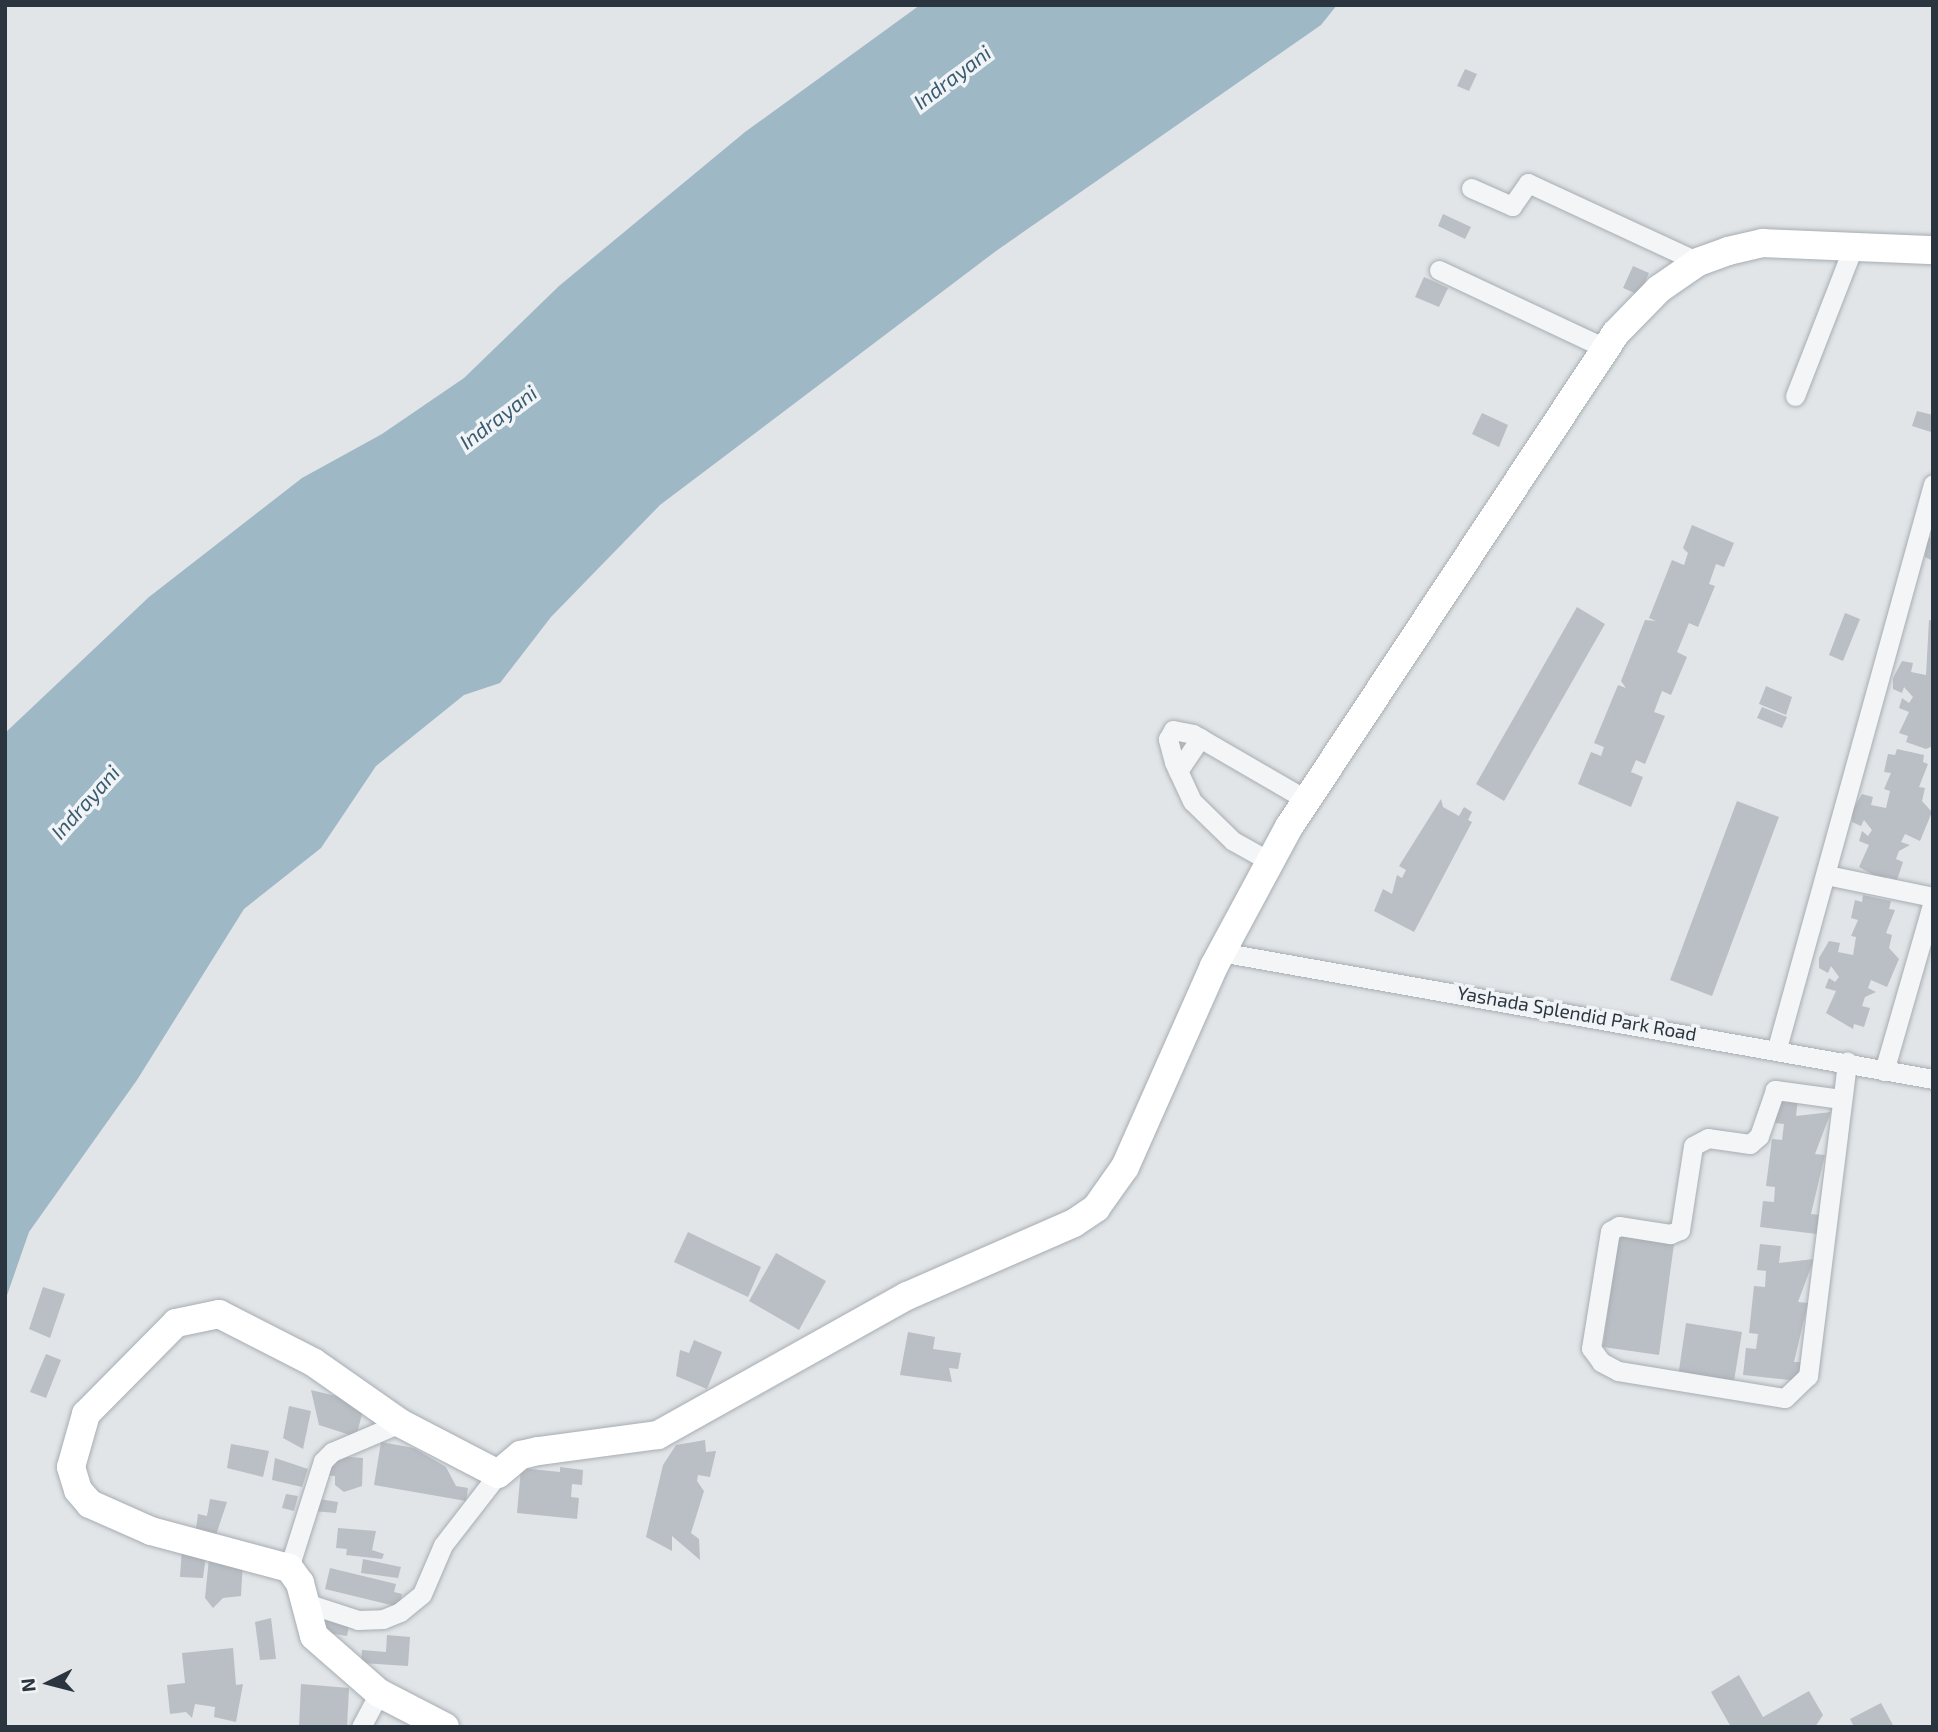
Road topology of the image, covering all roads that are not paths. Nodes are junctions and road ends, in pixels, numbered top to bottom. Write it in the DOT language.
graph roads {
  1 [pos="1471,188"];
  2 [pos="1854,245"];
  3 [pos="1933,250"];
  4 [pos="1698,262"];
  5 [pos="1439,270"];
  6 [pos="1605,348"];
  7 [pos="1795,396"];
  8 [pos="1933,484"];
  9 [pos="1200,738"];
  10 [pos="1178,771"];
  11 [pos="1307,800"];
  12 [pos="1269,861"];
  13 [pos="1827,875"];
  14 [pos="1933,899"];
  15 [pos="1220,952"];
  16 [pos="1777,1048"];
  17 [pos="1847,1062"];
  18 [pos="1884,1071"];
  19 [pos="1933,1079"];
  20 [pos="1841,1099"];
  21 [pos="400,1423"];
  22 [pos="498,1475"];
  23 [pos="289,1568"];
  24 [pos="306,1603"];
  25 [pos="379,1693"];
  26 [pos="361,1727"];
  27 [pos="445,1727"];
  1 -- 4 [label="street"];
  2 -- 3 [label="street"];
  2 -- 4 [label="street"];
  2 -- 7 [label="street"];
  4 -- 6 [label="street"];
  5 -- 6 [label="street"];
  6 -- 11 [label="street"];
  8 -- 13 [label="street"];
  9 -- 10 [label="street"];
  9 -- 10 [label="street"];
  9 -- 11 [label="street"];
  10 -- 12 [label="street"];
  11 -- 12 [label="street"];
  12 -- 15 [label="street"];
  13 -- 14 [label="street"];
  13 -- 16 [label="street"];
  14 -- 18 [label="street"];
  15 -- 16 [label="street, Yashada Splendid Park Road"];
  15 -- 22 [label="street"];
  16 -- 17 [label="street, Yashada Splendid Park Road"];
  17 -- 18 [label="street, Yashada Splendid Park Road"];
  17 -- 20 [label="street"];
  18 -- 19 [label="street, Yashada Splendid Park Road"];
  20 -- 20 [label="street"];
  21 -- 22 [label="street"];
  21 -- 23 [label="street"];
  21 -- 23 [label="street"];
  22 -- 24 [label="street"];
  23 -- 24 [label="street"];
  24 -- 25 [label="street"];
  25 -- 26 [label="street"];
  25 -- 27 [label="street"];
}
